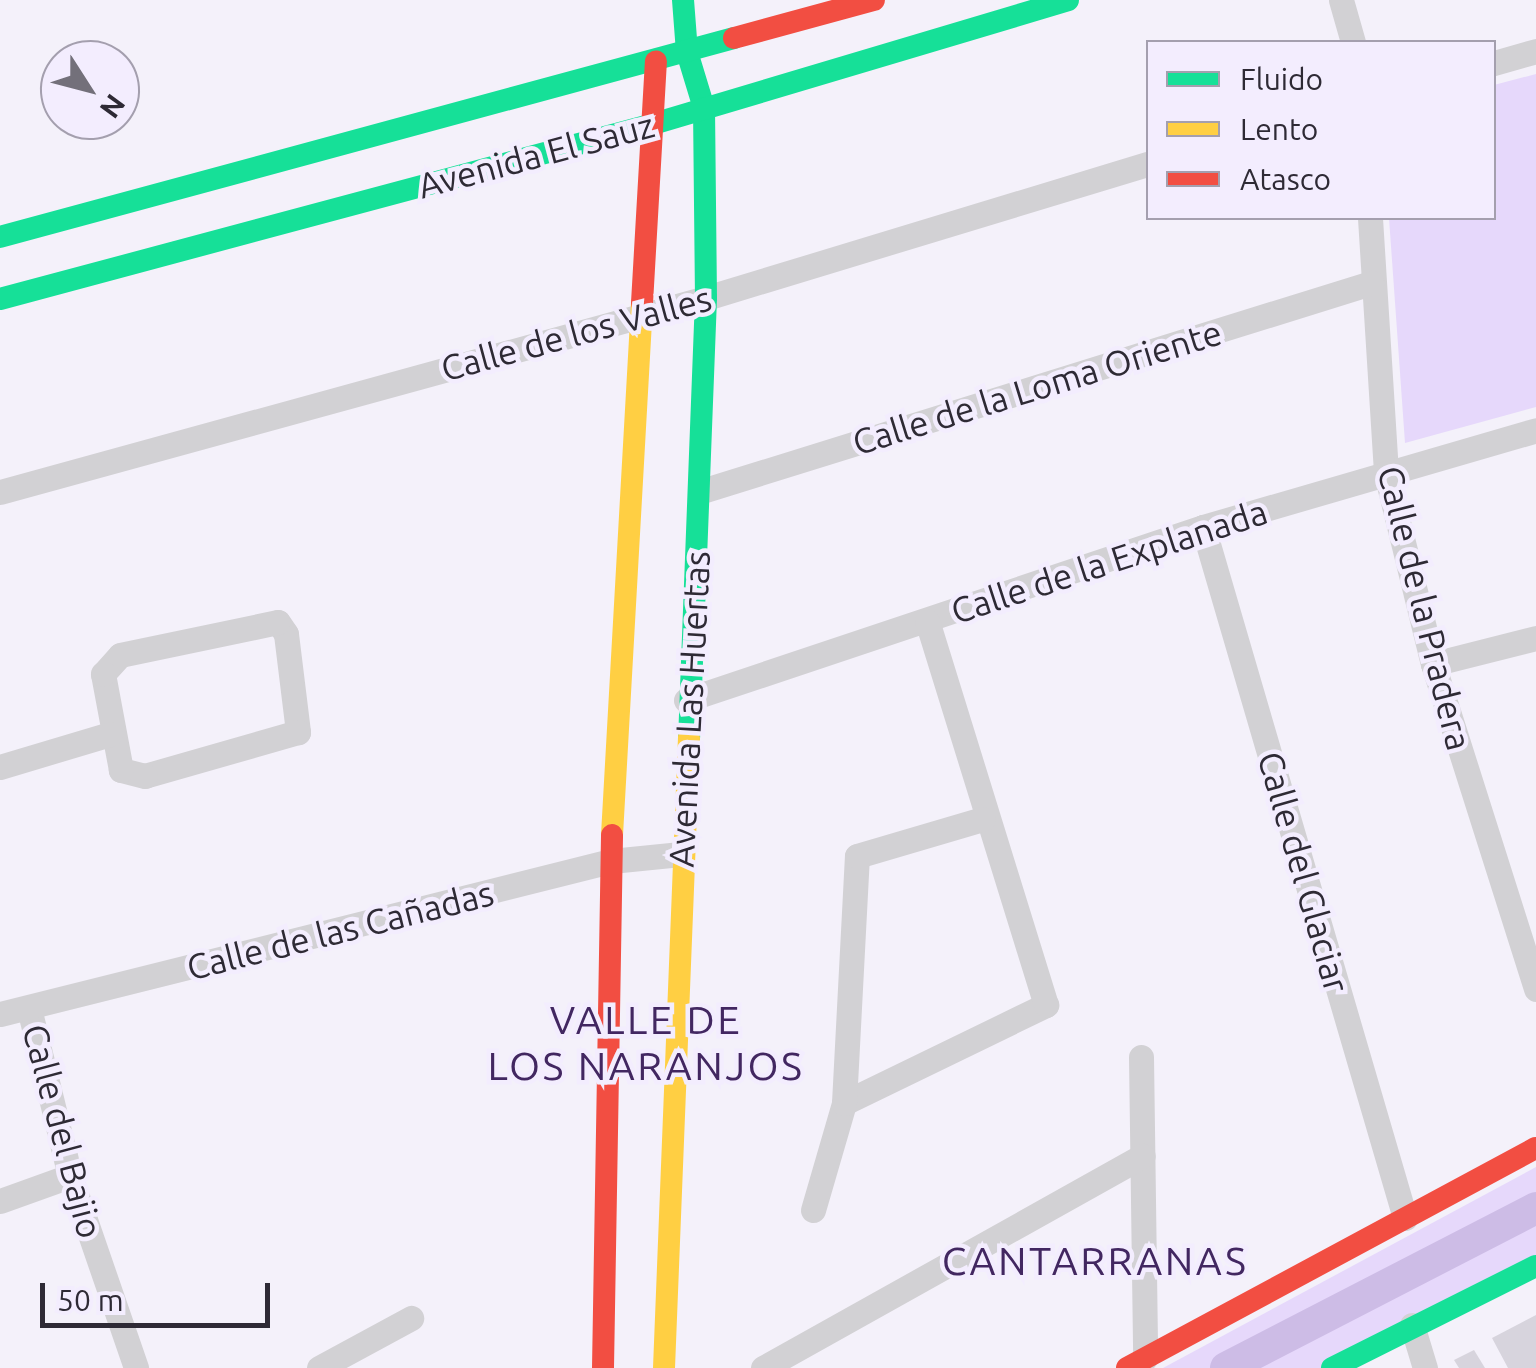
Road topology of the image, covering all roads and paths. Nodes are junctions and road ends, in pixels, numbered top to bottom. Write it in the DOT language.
graph roads {
  1 [pos="683,0"];
  2 [pos="874,0"];
  3 [pos="1068,0"];
  4 [pos="1341,0"];
  5 [pos="1352,40"];
  6 [pos="1536,51"];
  7 [pos="688,52"];
  8 [pos="656,61"];
  9 [pos="1496,62"];
  10 [pos="704,108"];
  11 [pos="653,124"];
  12 [pos="1146,165"];
  13 [pos="1370,220"];
  14 [pos="0,238"];
  15 [pos="1371,283"];
  16 [pos="706,298"];
  17 [pos="0,300"];
  18 [pos="642,314"];
  19 [pos="1536,430"];
  20 [pos="1386,474"];
  21 [pos="702,491"];
  22 [pos="0,492"];
  23 [pos="1203,527"];
  24 [pos="927,621"];
  25 [pos="1536,638"];
  26 [pos="1433,664"];
  27 [pos="686,700"];
  28 [pos="110,734"];
  29 [pos="0,767"];
  30 [pos="983,818"];
  31 [pos="680,854"];
  32 [pos="611,861"];
  33 [pos="1536,989"];
  34 [pos="29,1008"];
  35 [pos="0,1014"];
  36 [pos="1141,1057"];
  37 [pos="844,1104"];
  38 [pos="1536,1148"];
  39 [pos="1144,1156"];
  40 [pos="70,1176"];
  41 [pos="0,1201"];
  42 [pos="814,1210"];
  43 [pos="1405,1218"];
  44 [pos="1536,1266"];
  45 [pos="411,1318"];
  46 [pos="1412,1325"];
  47 [pos="1136,1363"];
  48 [pos="136,1368"];
  49 [pos="318,1368"];
  50 [pos="603,1368"];
  51 [pos="664,1368"];
  52 [pos="763,1368"];
  53 [pos="1332,1368"];
  54 [pos="1425,1368"];
  1 -- 7 [label="street, Avenida Las Huertas"];
  2 -- 7 [label="street, Avenida El Sauz"];
  3 -- 10 [label="street, Avenida El Sauz"];
  4 -- 5 [label="street"];
  6 -- 9 [label="street"];
  7 -- 8 [label="street, Avenida El Sauz"];
  7 -- 10 [label="street, Avenida Las Huertas"];
  8 -- 11 [label="street, Avenida Las Huertas"];
  8 -- 14 [label="street, Avenida El Sauz"];
  10 -- 11 [label="street, Avenida El Sauz"];
  10 -- 16 [label="street, Avenida Las Huertas"];
  11 -- 17 [label="street, Avenida El Sauz"];
  11 -- 18 [label="street, Avenida Las Huertas"];
  12 -- 16 [label="street, Calle de los Valles"];
  13 -- 15 [label="street, Calle de la Pradera"];
  15 -- 20 [label="street, Calle de la Pradera"];
  15 -- 21 [label="street, Calle de la Loma Oriente"];
  16 -- 18 [label="street, Calle de los Valles"];
  16 -- 21 [label="street, Avenida Las Huertas"];
  18 -- 22 [label="street, Calle de los Valles"];
  18 -- 32 [label="street, Avenida Las Huertas"];
  19 -- 20 [label="street, Calle de la Explanada"];
  20 -- 23 [label="street, Calle de la Explanada"];
  20 -- 26 [label="street, Calle de la Pradera"];
  21 -- 27 [label="street, Avenida Las Huertas"];
  23 -- 24 [label="street, Calle de la Explanada"];
  23 -- 43 [label="street, Calle del Glaciar"];
  24 -- 27 [label="street, Calle de la Explanada"];
  24 -- 30 [label="street"];
  25 -- 26 [label="street"];
  26 -- 33 [label="street, Calle de la Pradera"];
  27 -- 31 [label="street, Avenida Las Huertas"];
  28 -- 28 [label="street"];
  28 -- 29 [label="street"];
  30 -- 37 [label="street"];
  30 -- 37 [label="street"];
  31 -- 32 [label="street, Calle de las Cañadas"];
  31 -- 51 [label="street, Avenida Las Huertas"];
  32 -- 34 [label="street, Calle de las Cañadas"];
  32 -- 50 [label="street, Avenida Las Huertas"];
  34 -- 35 [label="street, Calle de las Cañadas"];
  34 -- 40 [label="street, Calle del Bajio"];
  36 -- 39 [label="street"];
  37 -- 42 [label="street"];
  38 -- 43 [label="street"];
  39 -- 47 [label="street"];
  39 -- 52 [label="street"];
  40 -- 41 [label="street"];
  40 -- 48 [label="street, Calle del Bajio"];
  43 -- 47 [label="street"];
  44 -- 46 [label="street"];
  45 -- 49 [label="street"];
  46 -- 53 [label="street"];
  46 -- 54 [label="street"];
}
